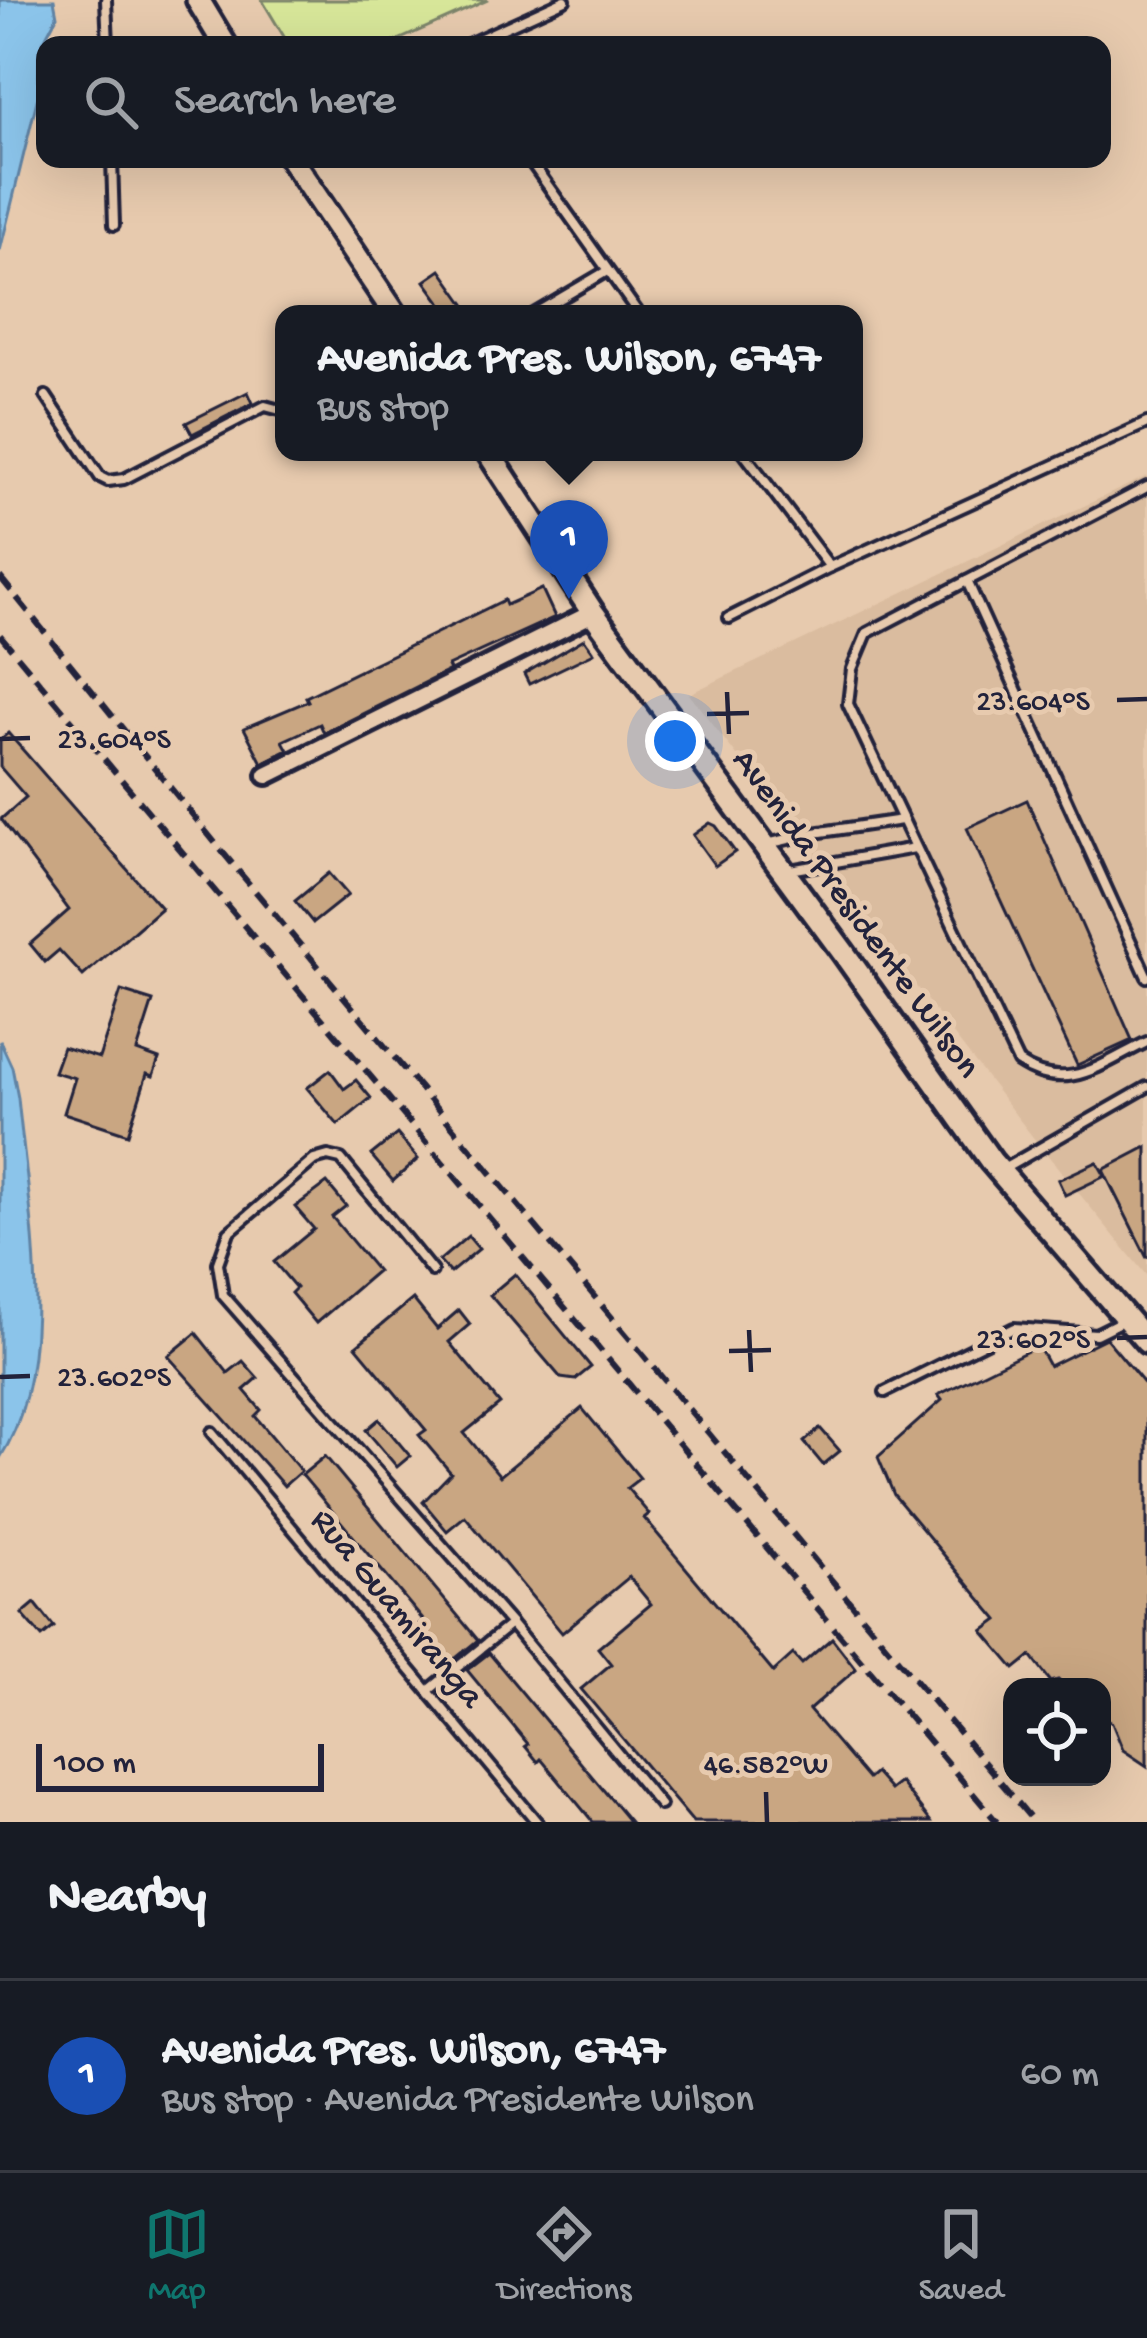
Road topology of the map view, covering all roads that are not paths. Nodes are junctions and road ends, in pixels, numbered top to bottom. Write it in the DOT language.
graph roads {
  1 [pos="106,0"];
  2 [pos="199,0"];
  3 [pos="566,0"];
  4 [pos="108,36"];
  5 [pos="220,36"];
  6 [pos="486,36"];
  7 [pos="112,168"];
  8 [pos="297,168"];
  9 [pos="535,168"];
  10 [pos="114,225"];
  11 [pos="607,271"];
  12 [pos="388,305"];
  13 [pos="549,305"];
  14 [pos="632,305"];
  15 [pos="46,396"];
  16 [pos="275,408"];
  17 [pos="1147,422"];
  18 [pos="494,461"];
  19 [pos="750,461"];
  20 [pos="1147,487"];
  21 [pos="830,568"];
  22 [pos="967,580"];
  23 [pos="593,613"];
  24 [pos="729,618"];
  25 [pos="267,775"];
  26 [pos="902,820"];
  27 [pos="764,845"];
  28 [pos="915,848"];
  29 [pos="782,871"];
  30 [pos="1147,976"];
  31 [pos="1147,1042"];
  32 [pos="1147,1087"];
  33 [pos="999,1172"];
  34 [pos="432,1271"];
  35 [pos="1127,1319"];
  36 [pos="1147,1342"];
  37 [pos="885,1392"];
  38 [pos="212,1432"];
  39 [pos="511,1624"];
  40 [pos="428,1691"];
  41 [pos="660,1805"];
  42 [pos="537,1822"];
  1 -- 4 [label="lane"];
  2 -- 5 [label="main road"];
  3 -- 6 [label="lane"];
  7 -- 10 [label="lane"];
  8 -- 12 [label="main road"];
  9 -- 11 [label="lane"];
  11 -- 13 [label="lane"];
  11 -- 14 [label="lane"];
  15 -- 16 [label="lane"];
  17 -- 21 [label="lane"];
  18 -- 23 [label="main road, Avenida Presidente Wilson"];
  19 -- 21 [label="lane"];
  20 -- 22 [label="lane"];
  21 -- 24 [label="lane"];
  22 -- 26 [label="lane"];
  22 -- 30 [label="lane"];
  23 -- 25 [label="street"];
  23 -- 27 [label="main road, Avenida Presidente Wilson"];
  26 -- 27 [label="lane"];
  26 -- 28 [label="lane"];
  27 -- 29 [label="main road, Avenida Presidente Wilson"];
  28 -- 29 [label="lane"];
  28 -- 31 [label="lane"];
  29 -- 33 [label="main road, Avenida Presidente Wilson"];
  32 -- 33 [label="lane"];
  33 -- 35 [label="main road, Avenida Presidente Wilson"];
  34 -- 39 [label="lane"];
  35 -- 36 [label="main road, Avenida Presidente Wilson"];
  35 -- 37 [label="lane"];
  38 -- 40 [label="lane, Rua Guamiranga"];
  39 -- 40 [label="lane"];
  39 -- 41 [label="lane"];
  40 -- 42 [label="lane, Rua Guamiranga"];
}
